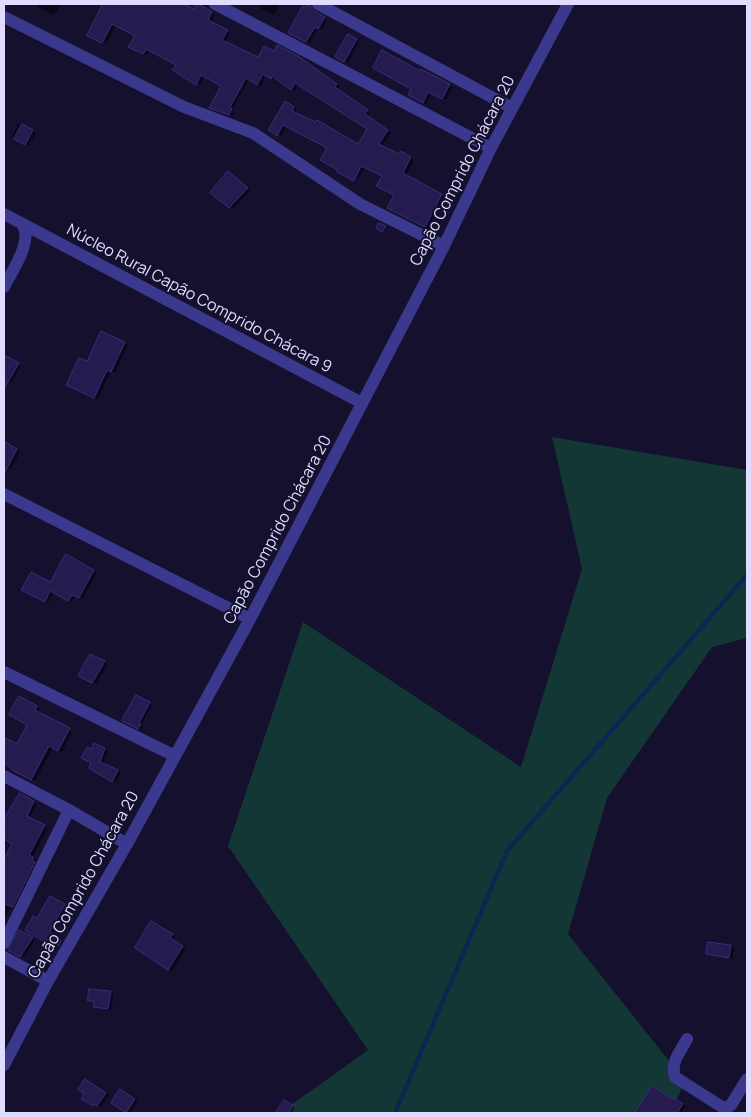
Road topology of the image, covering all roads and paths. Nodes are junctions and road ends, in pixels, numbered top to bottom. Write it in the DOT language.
graph roads {
  1 [pos="215,4"];
  2 [pos="318,4"];
  3 [pos="568,4"];
  4 [pos="4,17"];
  5 [pos="512,108"];
  6 [pos="491,148"];
  7 [pos="4,214"];
  8 [pos="22,224"];
  9 [pos="444,246"];
  10 [pos="4,287"];
  11 [pos="362,403"];
  12 [pos="4,494"];
  13 [pos="250,619"];
  14 [pos="4,672"];
  15 [pos="175,756"];
  16 [pos="5,778"];
  17 [pos="69,810"];
  18 [pos="127,844"];
  19 [pos="4,943"];
  20 [pos="4,957"];
  21 [pos="48,981"];
  22 [pos="687,1039"];
  23 [pos="4,1065"];
  24 [pos="747,1078"];
  1 -- 6 [label="street"];
  2 -- 5 [label="street"];
  3 -- 5 [label="street, Capão Comprido Chácara 20"];
  4 -- 9 [label="street"];
  5 -- 6 [label="street, Capão Comprido Chácara 20"];
  6 -- 9 [label="street, Capão Comprido Chácara 20"];
  7 -- 8 [label="street, Núcleo Rural Capão Comprido Chácara 9"];
  8 -- 10 [label="street"];
  8 -- 11 [label="street, Núcleo Rural Capão Comprido Chácara 9"];
  9 -- 11 [label="street, Capão Comprido Chácara 20"];
  11 -- 13 [label="street, Capão Comprido Chácara 20"];
  12 -- 13 [label="street"];
  13 -- 15 [label="street, Capão Comprido Chácara 20"];
  14 -- 15 [label="street"];
  15 -- 18 [label="street, Capão Comprido Chácara 20"];
  16 -- 17 [label="street"];
  17 -- 18 [label="street"];
  17 -- 19 [label="street"];
  18 -- 21 [label="street, Capão Comprido Chácara 20"];
  20 -- 21 [label="street"];
  21 -- 23 [label="street, Capão Comprido Chácara 20"];
  22 -- 24 [label="street"];
}
